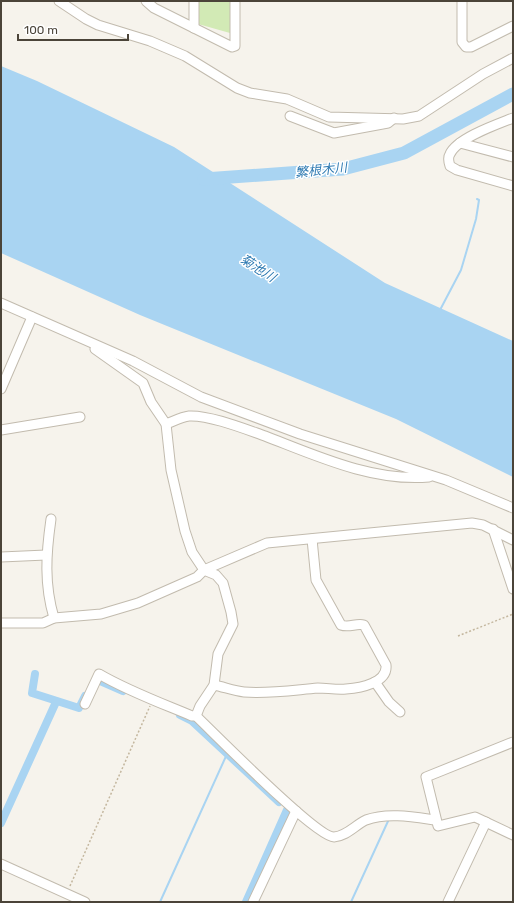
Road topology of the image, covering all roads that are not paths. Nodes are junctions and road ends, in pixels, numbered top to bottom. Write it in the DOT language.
graph roads {
  1 [pos="59,1"];
  2 [pos="146,1"];
  3 [pos="194,1"];
  4 [pos="235,1"];
  5 [pos="462,1"];
  6 [pos="513,26"];
  7 [pos="194,28"];
  8 [pos="513,58"];
  9 [pos="301,105"];
  10 [pos="394,118"];
  11 [pos="513,118"];
  12 [pos="460,143"];
  13 [pos="513,157"];
  14 [pos="513,186"];
  15 [pos="1,303"];
  16 [pos="32,317"];
  17 [pos="92,345"];
  18 [pos="1,389"];
  19 [pos="80,417"];
  20 [pos="166,424"];
  21 [pos="1,430"];
  22 [pos="434,477"];
  23 [pos="513,508"];
  24 [pos="51,519"];
  25 [pos="493,529"];
  26 [pos="312,539"];
  27 [pos="513,540"];
  28 [pos="46,555"];
  29 [pos="1,556"];
  30 [pos="204,570"];
  31 [pos="513,589"];
  32 [pos="54,618"];
  33 [pos="1,623"];
  34 [pos="375,682"];
  35 [pos="214,685"];
  36 [pos="85,704"];
  37 [pos="400,712"];
  38 [pos="196,716"];
  39 [pos="513,742"];
  40 [pos="296,811"];
  41 [pos="435,820"];
  42 [pos="486,822"];
  43 [pos="513,835"];
  44 [pos="1,864"];
  45 [pos="85,902"];
  46 [pos="253,902"];
  47 [pos="448,902"];
  1 -- 9 [label="street"];
  2 -- 7 [label="street"];
  3 -- 7 [label="street"];
  4 -- 7 [label="street"];
  5 -- 6 [label="street"];
  8 -- 10 [label="street"];
  9 -- 10 [label="street"];
  9 -- 10 [label="street"];
  11 -- 12 [label="street"];
  12 -- 13 [label="street"];
  12 -- 14 [label="street"];
  15 -- 16 [label="street"];
  16 -- 17 [label="street"];
  16 -- 18 [label="street"];
  17 -- 20 [label="street"];
  17 -- 22 [label="street"];
  19 -- 21 [label="street"];
  20 -- 22 [label="street"];
  20 -- 30 [label="street"];
  22 -- 23 [label="street"];
  24 -- 28 [label="street"];
  25 -- 26 [label="street"];
  25 -- 27 [label="street"];
  25 -- 31 [label="street"];
  26 -- 30 [label="street"];
  26 -- 34 [label="street"];
  28 -- 29 [label="street"];
  28 -- 32 [label="street"];
  30 -- 32 [label="street"];
  30 -- 35 [label="street"];
  32 -- 33 [label="street"];
  34 -- 35 [label="street"];
  34 -- 37 [label="street"];
  35 -- 38 [label="street"];
  36 -- 38 [label="street"];
  38 -- 40 [label="street"];
  39 -- 41 [label="street"];
  40 -- 41 [label="street"];
  40 -- 46 [label="street"];
  41 -- 42 [label="street"];
  42 -- 43 [label="street"];
  42 -- 47 [label="street"];
  44 -- 45 [label="street"];
}
